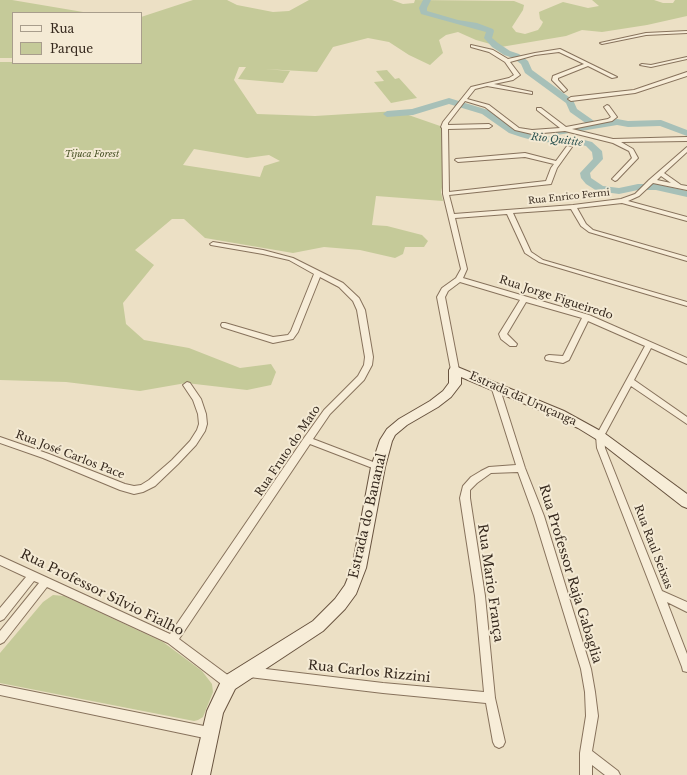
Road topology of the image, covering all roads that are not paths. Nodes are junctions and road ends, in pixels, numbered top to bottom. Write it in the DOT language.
graph roads {
  1 [pos="687,32"];
  2 [pos="602,43"];
  3 [pos="473,46"];
  4 [pos="687,58"];
  5 [pos="507,61"];
  6 [pos="589,64"];
  7 [pos="642,65"];
  8 [pos="687,74"];
  9 [pos="614,77"];
  10 [pos="484,85"];
  11 [pos="564,90"];
  12 [pos="530,93"];
  13 [pos="571,99"];
  14 [pos="460,103"];
  15 [pos="607,107"];
  16 [pos="539,109"];
  17 [pos="489,126"];
  18 [pos="444,127"];
  19 [pos="566,130"];
  20 [pos="687,140"];
  21 [pos="613,141"];
  22 [pos="570,147"];
  23 [pos="687,149"];
  24 [pos="458,160"];
  25 [pos="557,163"];
  26 [pos="660,173"];
  27 [pos="615,179"];
  28 [pos="650,182"];
  29 [pos="685,188"];
  30 [pos="446,194"];
  31 [pos="622,201"];
  32 [pos="573,207"];
  33 [pos="508,212"];
  34 [pos="451,216"];
  35 [pos="687,219"];
  36 [pos="213,244"];
  37 [pos="687,259"];
  38 [pos="318,273"];
  39 [pos="460,279"];
  40 [pos="525,298"];
  41 [pos="687,304"];
  42 [pos="586,317"];
  43 [pos="225,325"];
  44 [pos="513,344"];
  45 [pos="650,344"];
  46 [pos="550,358"];
  47 [pos="687,361"];
  48 [pos="455,370"];
  49 [pos="630,380"];
  50 [pos="187,385"];
  51 [pos="495,386"];
  52 [pos="687,421"];
  53 [pos="600,436"];
  54 [pos="0,440"];
  55 [pos="307,440"];
  56 [pos="378,467"];
  57 [pos="521,468"];
  58 [pos="687,502"];
  59 [pos="0,560"];
  60 [pos="33,576"];
  61 [pos="46,581"];
  62 [pos="659,594"];
  63 [pos="687,607"];
  64 [pos="0,616"];
  65 [pos="0,639"];
  66 [pos="172,640"];
  67 [pos="687,667"];
  68 [pos="244,672"];
  69 [pos="229,683"];
  70 [pos="0,690"];
  71 [pos="490,698"];
  72 [pos="209,733"];
  73 [pos="499,742"];
  74 [pos="586,753"];
  75 [pos="201,775"];
  76 [pos="586,775"];
  77 [pos="614,775"];
  1 -- 2 [label="street"];
  3 -- 5 [label="street"];
  4 -- 7 [label="street"];
  5 -- 6 [label="street"];
  5 -- 10 [label="street"];
  6 -- 9 [label="street"];
  6 -- 11 [label="street"];
  8 -- 13 [label="street"];
  10 -- 12 [label="street"];
  10 -- 14 [label="street"];
  14 -- 18 [label="street"];
  14 -- 19 [label="street"];
  15 -- 19 [label="street"];
  16 -- 19 [label="street"];
  17 -- 18 [label="street"];
  18 -- 30 [label="street"];
  19 -- 21 [label="street"];
  20 -- 21 [label="street"];
  21 -- 27 [label="street"];
  22 -- 25 [label="street"];
  23 -- 26 [label="street"];
  24 -- 25 [label="street"];
  25 -- 30 [label="street"];
  26 -- 28 [label="street"];
  26 -- 29 [label="street"];
  28 -- 29 [label="street"];
  28 -- 31 [label="street"];
  30 -- 34 [label="street"];
  31 -- 32 [label="street, Rua Enrico Fermi"];
  31 -- 35 [label="street, Rua Enrico Fermi"];
  32 -- 33 [label="street, Rua Enrico Fermi"];
  32 -- 37 [label="street"];
  33 -- 34 [label="street, Rua Enrico Fermi"];
  33 -- 41 [label="street"];
  34 -- 39 [label="street"];
  36 -- 38 [label="street, Rua Fruto do Mato"];
  38 -- 43 [label="street"];
  38 -- 55 [label="street, Rua Fruto do Mato"];
  39 -- 40 [label="street, Rua Jorge Figueiredo"];
  39 -- 48 [label="street"];
  40 -- 42 [label="street, Rua Jorge Figueiredo"];
  40 -- 44 [label="street"];
  42 -- 45 [label="street, Rua Jorge Figueiredo"];
  42 -- 46 [label="street"];
  45 -- 47 [label="street, Rua Jorge Figueiredo"];
  45 -- 49 [label="street"];
  48 -- 51 [label="street, Estrada da Uruçanga"];
  48 -- 56 [label="street, Estrada do Bananal"];
  49 -- 52 [label="street"];
  49 -- 53 [label="street"];
  50 -- 54 [label="street, Rua José Carlos Pace"];
  51 -- 53 [label="street, Estrada da Uruçanga"];
  51 -- 57 [label="street, Rua Professor Raja Gabaglia"];
  53 -- 58 [label="street, Estrada da Uruçanga"];
  53 -- 62 [label="street, Rua Raul Seixas"];
  55 -- 56 [label="street"];
  55 -- 66 [label="street, Rua Fruto do Mato"];
  56 -- 68 [label="street, Estrada do Bananal"];
  57 -- 71 [label="street, Rua Mario França"];
  57 -- 74 [label="street, Rua Professor Raja Gabaglia"];
  59 -- 60 [label="street, Rua Professor Sílvio Fialho"];
  60 -- 61 [label="street, Rua Professor Sílvio Fialho"];
  60 -- 64 [label="street"];
  61 -- 65 [label="street"];
  61 -- 66 [label="street, Rua Professor Sílvio Fialho"];
  62 -- 63 [label="street"];
  62 -- 67 [label="street, Rua Raul Seixas"];
  66 -- 69 [label="street, Rua Professor Sílvio Fialho"];
  68 -- 69 [label="street, Estrada do Bananal"];
  68 -- 71 [label="street, Rua Carlos Rizzini"];
  69 -- 72 [label="street, Estrada do Bananal"];
  70 -- 72 [label="street"];
  71 -- 73 [label="street, Rua Mario França"];
  72 -- 75 [label="street, Estrada do Bananal"];
  74 -- 76 [label="street, Rua Professor Raja Gabaglia"];
  74 -- 77 [label="street"];
}
